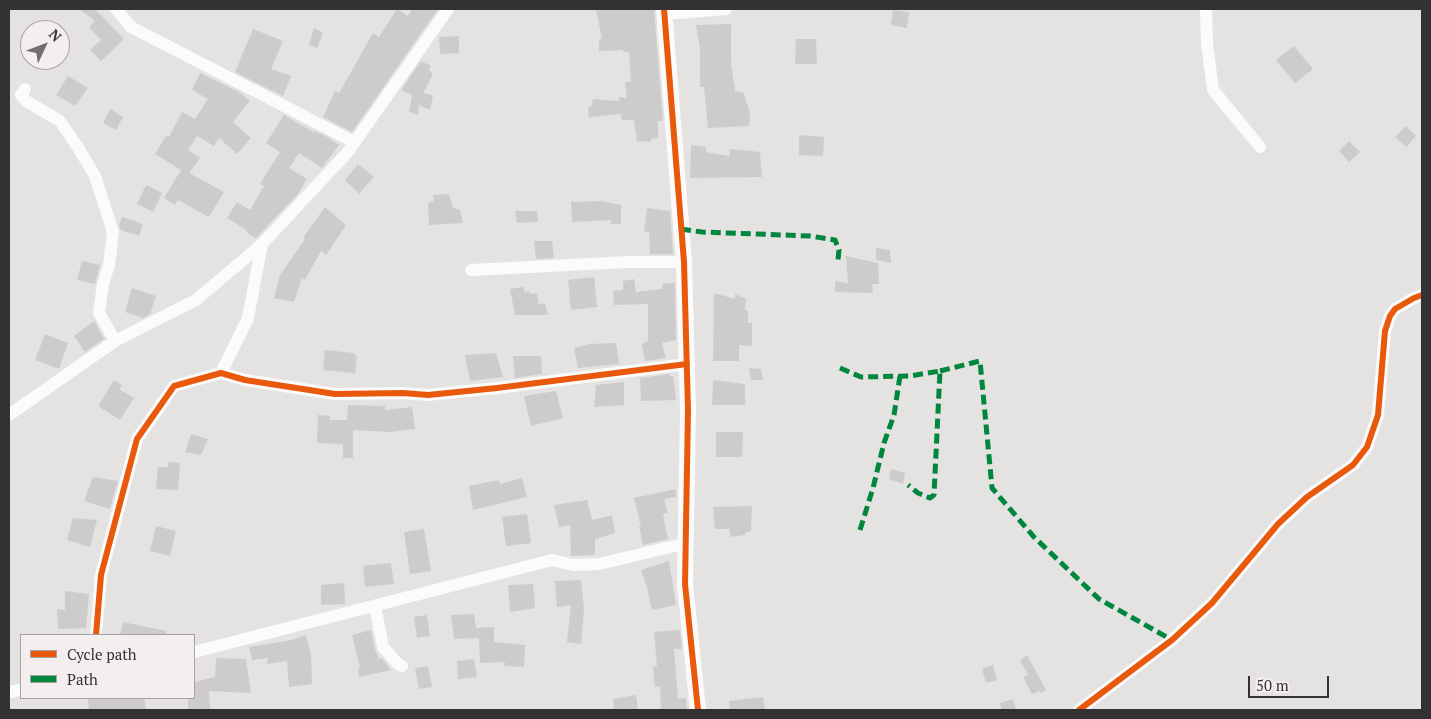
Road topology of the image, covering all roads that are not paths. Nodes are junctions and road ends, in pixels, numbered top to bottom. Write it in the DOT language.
graph roads {
  1 [pos="116,9"];
  2 [pos="448,9"];
  3 [pos="726,9"];
  4 [pos="1206,9"];
  5 [pos="665,11"];
  6 [pos="25,89"];
  7 [pos="354,142"];
  8 [pos="1260,147"];
  9 [pos="262,244"];
  10 [pos="684,262"];
  11 [pos="471,270"];
  12 [pos="1422,295"];
  13 [pos="115,341"];
  14 [pos="687,364"];
  15 [pos="221,373"];
  16 [pos="9,414"];
  17 [pos="687,543"];
  18 [pos="376,606"];
  19 [pos="96,634"];
  20 [pos="195,652"];
  21 [pos="402,666"];
  22 [pos="698,710"];
  23 [pos="1080,710"];
  1 -- 7 [label="street"];
  2 -- 7 [label="street"];
  3 -- 5 [label="street"];
  4 -- 8 [label="street"];
  5 -- 10 [label="street"];
  6 -- 13 [label="street"];
  7 -- 9 [label="street"];
  9 -- 13 [label="street"];
  9 -- 15 [label="street"];
  10 -- 11 [label="street"];
  10 -- 14 [label="street"];
  12 -- 23 [label="street"];
  13 -- 16 [label="street"];
  14 -- 15 [label="street"];
  14 -- 17 [label="street"];
  15 -- 19 [label="street"];
  17 -- 18 [label="street"];
  17 -- 22 [label="street"];
  18 -- 20 [label="street"];
  18 -- 21 [label="street"];
}
